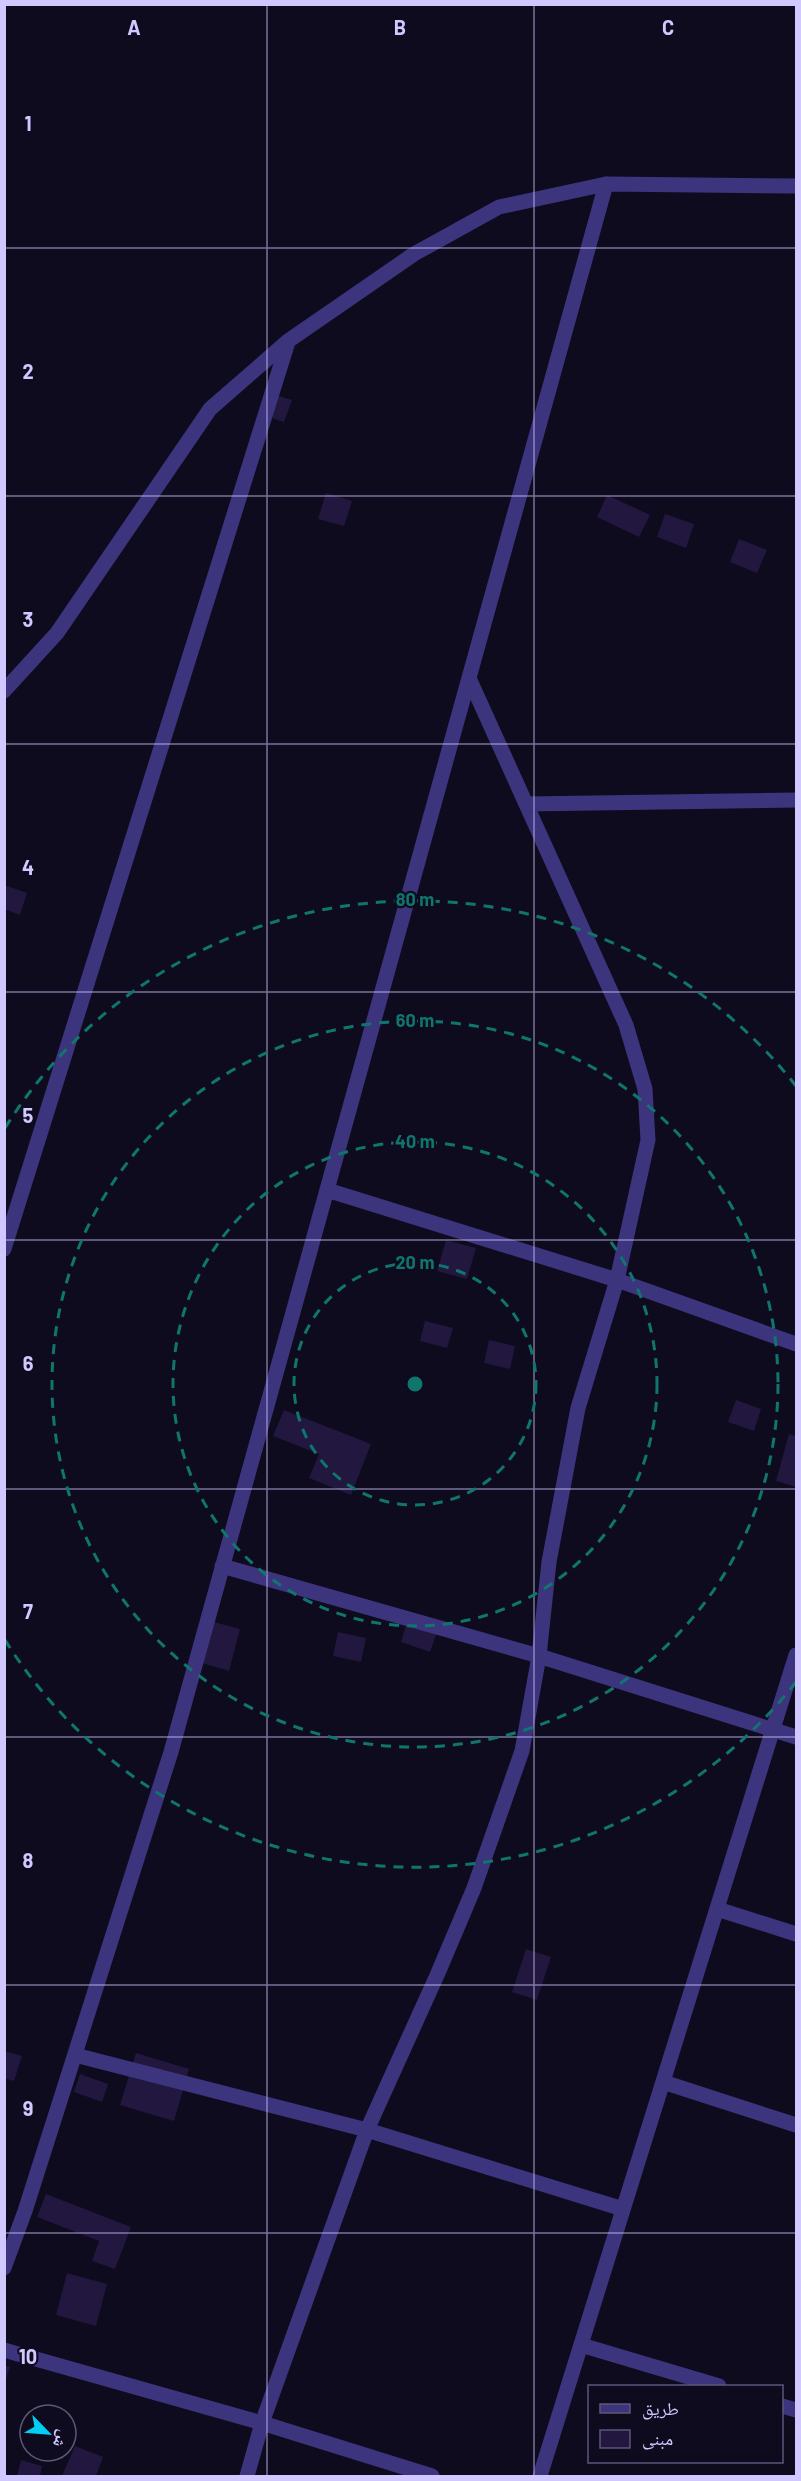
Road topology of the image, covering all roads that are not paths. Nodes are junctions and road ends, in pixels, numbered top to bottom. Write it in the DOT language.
graph roads {
  1 [pos="606,184"];
  2 [pos="796,186"];
  3 [pos="288,341"];
  4 [pos="469,678"];
  5 [pos="4,691"];
  6 [pos="796,800"];
  7 [pos="526,804"];
  8 [pos="327,1190"];
  9 [pos="4,1249"];
  10 [pos="617,1280"];
  11 [pos="796,1344"];
  12 [pos="222,1566"];
  13 [pos="796,1655"];
  14 [pos="539,1656"];
  15 [pos="773,1730"];
  16 [pos="796,1737"];
  17 [pos="717,1909"];
  18 [pos="796,1935"];
  19 [pos="75,2055"];
  20 [pos="663,2082"];
  21 [pos="796,2125"];
  22 [pos="367,2130"];
  23 [pos="623,2209"];
  24 [pos="4,2268"];
  25 [pos="581,2344"];
  26 [pos="4,2350"];
  27 [pos="716,2385"];
  28 [pos="262,2424"];
  29 [pos="247,2476"];
  30 [pos="432,2476"];
  31 [pos="540,2476"];
  1 -- 2 [label="street"];
  1 -- 3 [label="street"];
  1 -- 4 [label="street"];
  3 -- 5 [label="street"];
  3 -- 9 [label="street"];
  4 -- 7 [label="street"];
  4 -- 8 [label="street"];
  6 -- 7 [label="street"];
  7 -- 10 [label="street"];
  8 -- 10 [label="street"];
  8 -- 12 [label="street"];
  10 -- 11 [label="street"];
  10 -- 14 [label="street"];
  12 -- 14 [label="street"];
  12 -- 19 [label="street"];
  13 -- 15 [label="street"];
  14 -- 15 [label="street"];
  14 -- 22 [label="street"];
  15 -- 16 [label="street"];
  15 -- 17 [label="street"];
  17 -- 18 [label="street"];
  17 -- 20 [label="street"];
  19 -- 22 [label="street"];
  19 -- 24 [label="street"];
  20 -- 21 [label="street"];
  20 -- 23 [label="street"];
  22 -- 23 [label="street"];
  22 -- 28 [label="street"];
  23 -- 25 [label="street"];
  25 -- 27 [label="street"];
  25 -- 31 [label="street"];
  26 -- 28 [label="street"];
  28 -- 29 [label="street"];
  28 -- 30 [label="street"];
}
